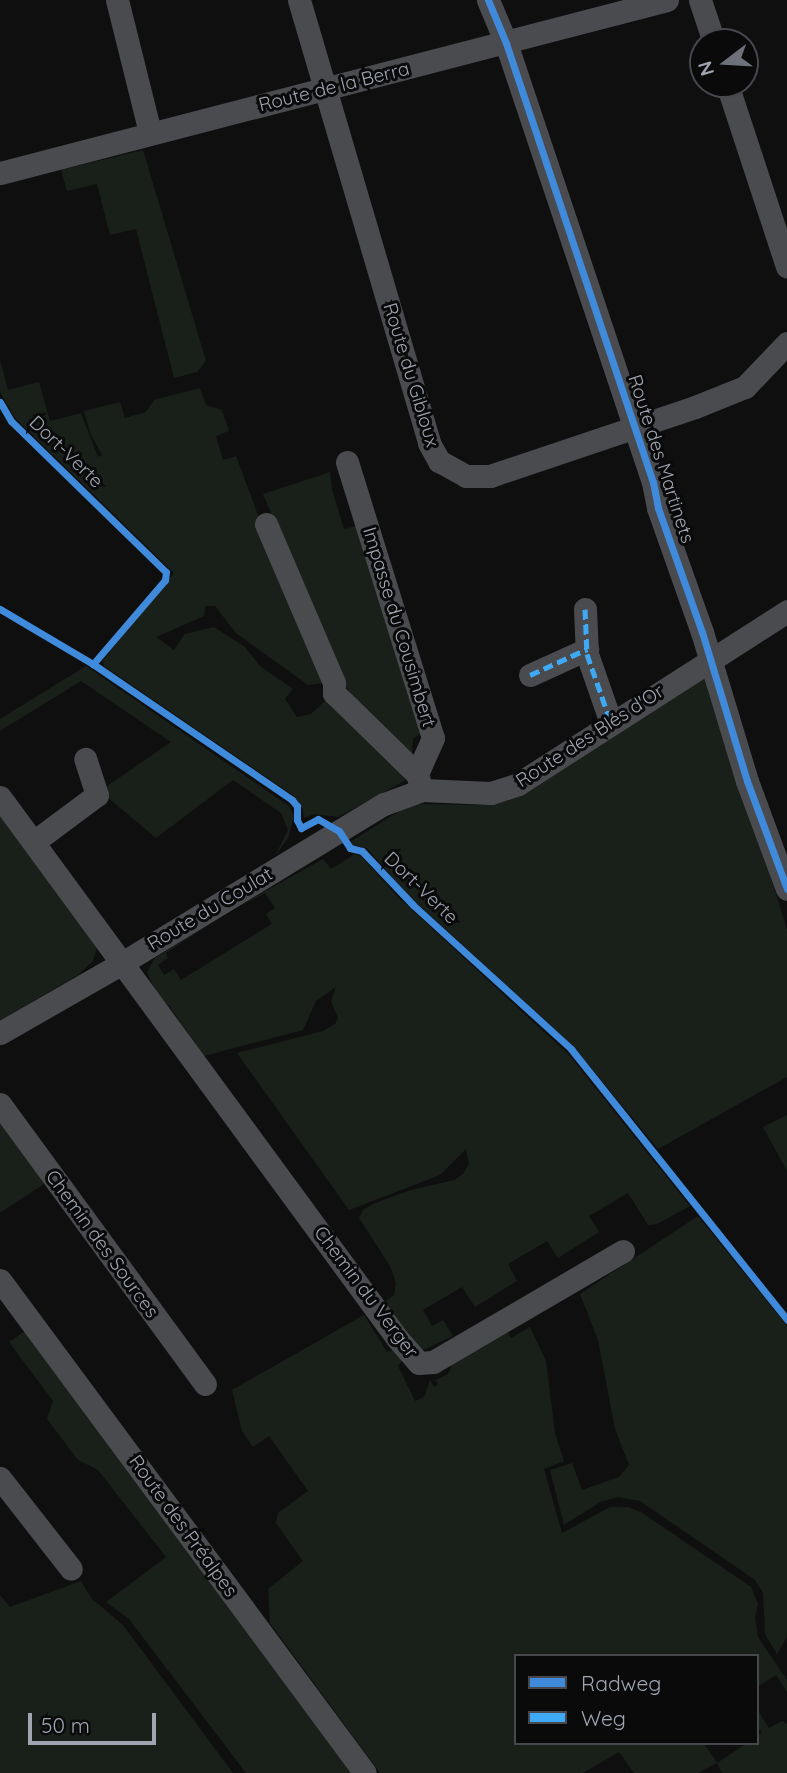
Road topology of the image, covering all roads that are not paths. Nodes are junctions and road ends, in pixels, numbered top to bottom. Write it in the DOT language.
graph roads {
  1 [pos="117,0"];
  2 [pos="299,0"];
  3 [pos="488,0"];
  4 [pos="667,0"];
  5 [pos="700,0"];
  6 [pos="709,28"];
  7 [pos="506,43"];
  8 [pos="325,90"];
  9 [pos="732,98"];
  10 [pos="150,132"];
  11 [pos="0,173"];
  12 [pos="787,267"];
  13 [pos="787,343"];
  14 [pos="634,427"];
  15 [pos="347,461"];
  16 [pos="266,524"];
  17 [pos="585,609"];
  18 [pos="787,611"];
  19 [pos="587,649"];
  20 [pos="710,658"];
  21 [pos="530,675"];
  22 [pos="611,723"];
  23 [pos="85,759"];
  24 [pos="419,782"];
  25 [pos="3,806"];
  26 [pos="34,841"];
  27 [pos="787,889"];
  28 [pos="122,963"];
  29 [pos="0,1032"];
  30 [pos="0,1104"];
  31 [pos="623,1251"];
  32 [pos="0,1279"];
  33 [pos="205,1384"];
  34 [pos="0,1478"];
  35 [pos="71,1569"];
  36 [pos="365,1773"];
  1 -- 10 [label="street"];
  2 -- 8 [label="street, Route du Gibloux"];
  3 -- 7 [label="street, Route des Martinets"];
  4 -- 7 [label="street, Route de la Berra"];
  5 -- 6 [label="street"];
  7 -- 8 [label="street, Route de la Berra"];
  7 -- 14 [label="street, Route des Martinets"];
  8 -- 10 [label="street, Route de la Berra"];
  8 -- 14 [label="street, Route du Gibloux"];
  9 -- 12 [label="street"];
  10 -- 11 [label="street, Route de la Berra"];
  13 -- 14 [label="street, Route du Gibloux"];
  14 -- 20 [label="street, Route des Martinets"];
  15 -- 24 [label="street, Impasse du Cousimbert"];
  16 -- 24 [label="street"];
  17 -- 19 [label="street"];
  18 -- 20 [label="street, Route des Blés d'Or"];
  19 -- 21 [label="street"];
  19 -- 22 [label="street"];
  20 -- 22 [label="street, Route des Blés d'Or"];
  20 -- 27 [label="street, Route des Martinets"];
  22 -- 24 [label="street, Route des Blés d'Or"];
  23 -- 26 [label="street"];
  24 -- 28 [label="street, Route du Coulat"];
  25 -- 26 [label="street"];
  26 -- 28 [label="street"];
  28 -- 29 [label="street, Route du Coulat"];
  28 -- 31 [label="street, Chemin du Verger"];
  30 -- 33 [label="street, Chemin des Sources"];
  32 -- 36 [label="street, Route des Préalpes"];
  34 -- 35 [label="street"];
}
